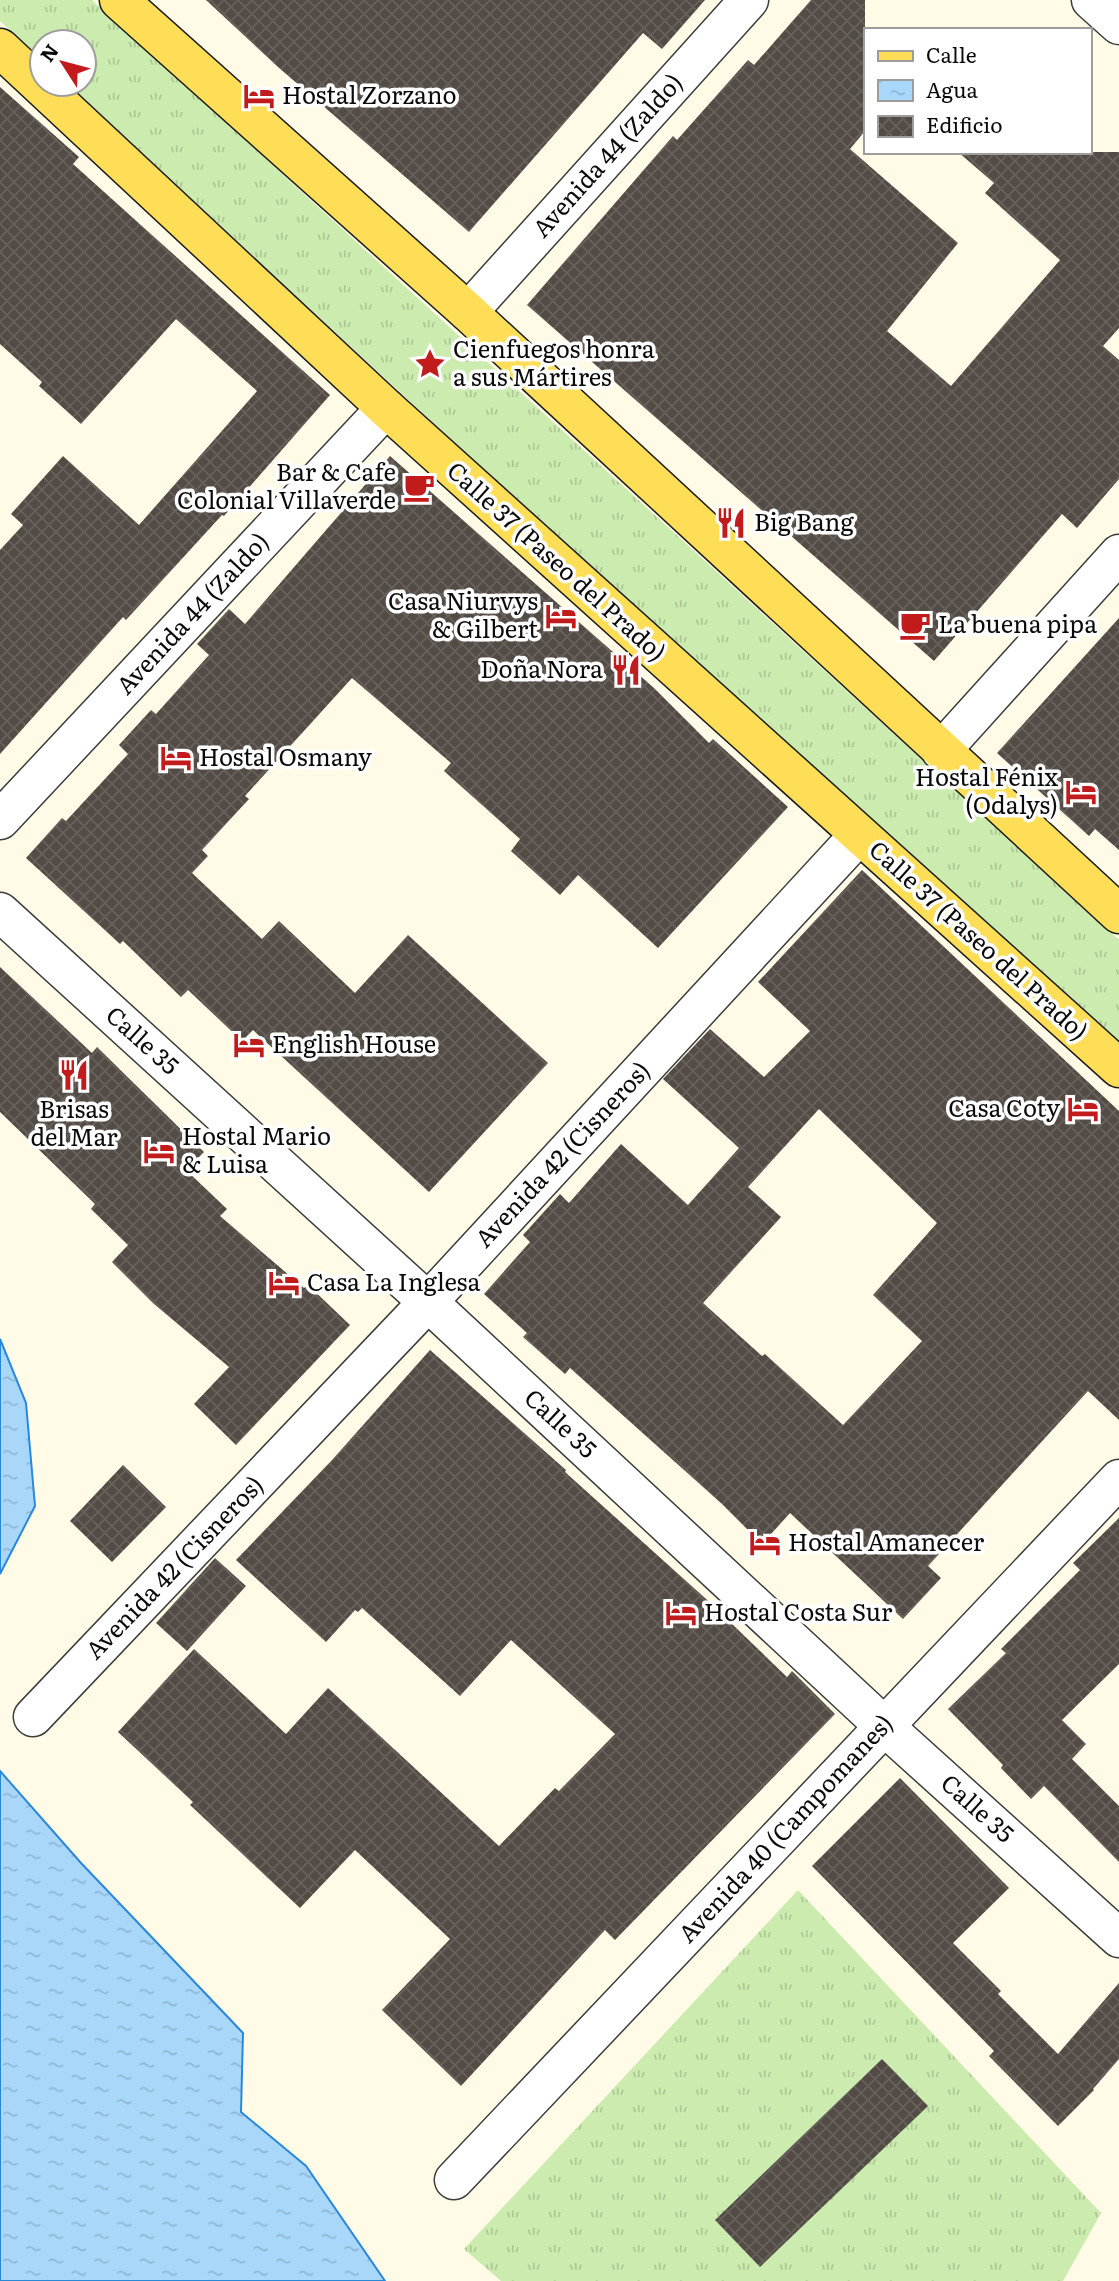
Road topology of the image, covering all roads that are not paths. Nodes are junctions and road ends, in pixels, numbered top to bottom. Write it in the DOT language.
graph roads {
  1 [pos="119,0"];
  2 [pos="749,0"];
  3 [pos="1091,0"];
  4 [pos="1119,25"];
  5 [pos="0,48"];
  6 [pos="468,312"];
  7 [pos="386,408"];
  8 [pos="1119,554"];
  9 [pos="941,751"];
  10 [pos="0,820"];
  11 [pos="859,835"];
  12 [pos="0,912"];
  13 [pos="1119,914"];
  14 [pos="1119,1068"];
  15 [pos="428,1302"];
  16 [pos="1119,1479"];
  17 [pos="33,1717"];
  18 [pos="884,1726"];
  19 [pos="1119,1938"];
  20 [pos="454,2180"];
  1 -- 6 [label="main road"];
  2 -- 6 [label="street, Avenida 44 (Zaldo)"];
  3 -- 4 [label="street"];
  5 -- 7 [label="main road, Calle 37 (Paseo del Prado)"];
  6 -- 9 [label="main road"];
  7 -- 10 [label="street, Avenida 44 (Zaldo)"];
  7 -- 11 [label="main road, Calle 37 (Paseo del Prado)"];
  8 -- 9 [label="street"];
  9 -- 13 [label="main road"];
  11 -- 14 [label="main road, Calle 37 (Paseo del Prado)"];
  11 -- 15 [label="street, Avenida 42 (Cisneros)"];
  12 -- 15 [label="street, Calle 35"];
  15 -- 17 [label="street, Avenida 42 (Cisneros)"];
  15 -- 18 [label="street, Calle 35"];
  16 -- 18 [label="street, Avenida 40 (Campomanes)"];
  18 -- 19 [label="street, Calle 35"];
  18 -- 20 [label="street, Avenida 40 (Campomanes)"];
}
